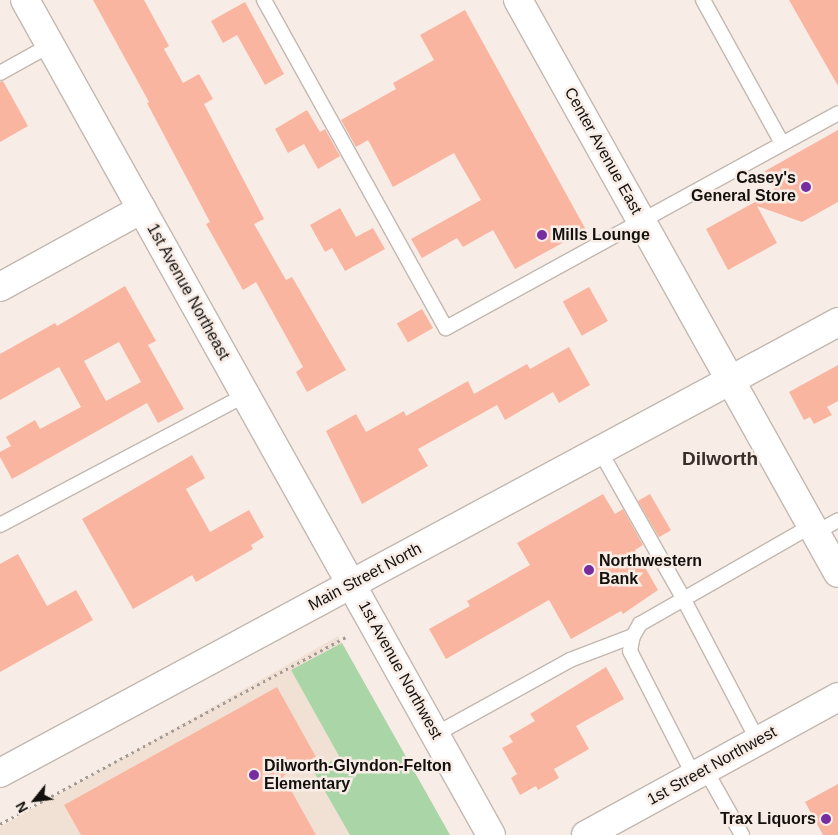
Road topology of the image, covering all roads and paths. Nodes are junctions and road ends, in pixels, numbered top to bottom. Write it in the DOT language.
graph roads {
  1 [pos="25,0"];
  2 [pos="264,0"];
  3 [pos="518,0"];
  4 [pos="703,0"];
  5 [pos="50,45"];
  6 [pos="0,73"];
  7 [pos="838,113"];
  8 [pos="782,143"];
  9 [pos="142,209"];
  10 [pos="642,219"];
  11 [pos="0,287"];
  12 [pos="838,322"];
  13 [pos="730,381"];
  14 [pos="246,395"];
  15 [pos="600,451"];
  16 [pos="0,525"];
  17 [pos="822,526"];
  18 [pos="838,573"];
  19 [pos="352,584"];
  20 [pos="683,598"];
  21 [pos="633,636"];
  22 [pos="346,637"];
  23 [pos="838,697"];
  24 [pos="436,734"];
  25 [pos="758,741"];
  26 [pos="700,772"];
  27 [pos="0,773"];
  28 [pos="0,824"];
  29 [pos="492,835"];
  30 [pos="586,835"];
  31 [pos="742,835"];
  1 -- 5 [label="street, 1st Avenue Northeast"];
  2 -- 10 [label="lane"];
  3 -- 10 [label="street, Center Avenue East"];
  4 -- 8 [label="lane"];
  5 -- 6 [label="lane"];
  5 -- 9 [label="street, 1st Avenue Northeast"];
  7 -- 8 [label="lane"];
  8 -- 10 [label="lane"];
  9 -- 11 [label="street"];
  9 -- 14 [label="street, 1st Avenue Northeast"];
  10 -- 13 [label="street, Center Avenue East"];
  12 -- 13 [label="street, Main Street North"];
  13 -- 15 [label="street, Main Street North"];
  13 -- 17 [label="street, Center Avenue East"];
  14 -- 16 [label="lane"];
  14 -- 19 [label="street, 1st Avenue Northeast"];
  15 -- 19 [label="street, Main Street North"];
  15 -- 20 [label="lane"];
  17 -- 18 [label="street, Center Avenue East"];
  17 -- 20 [label="lane"];
  19 -- 24 [label="street, 1st Avenue Northwest"];
  19 -- 27 [label="street, Main Street North"];
  20 -- 21 [label="lane"];
  20 -- 25 [label="lane"];
  21 -- 24 [label="lane"];
  21 -- 26 [label="lane"];
  22 -- 28 [label="path"];
  23 -- 25 [label="street, 1st Street Northwest"];
  24 -- 29 [label="street, 1st Avenue Northwest"];
  25 -- 26 [label="street, 1st Street Northwest"];
  26 -- 30 [label="street, 1st Street Northwest"];
  26 -- 31 [label="lane"];
}
